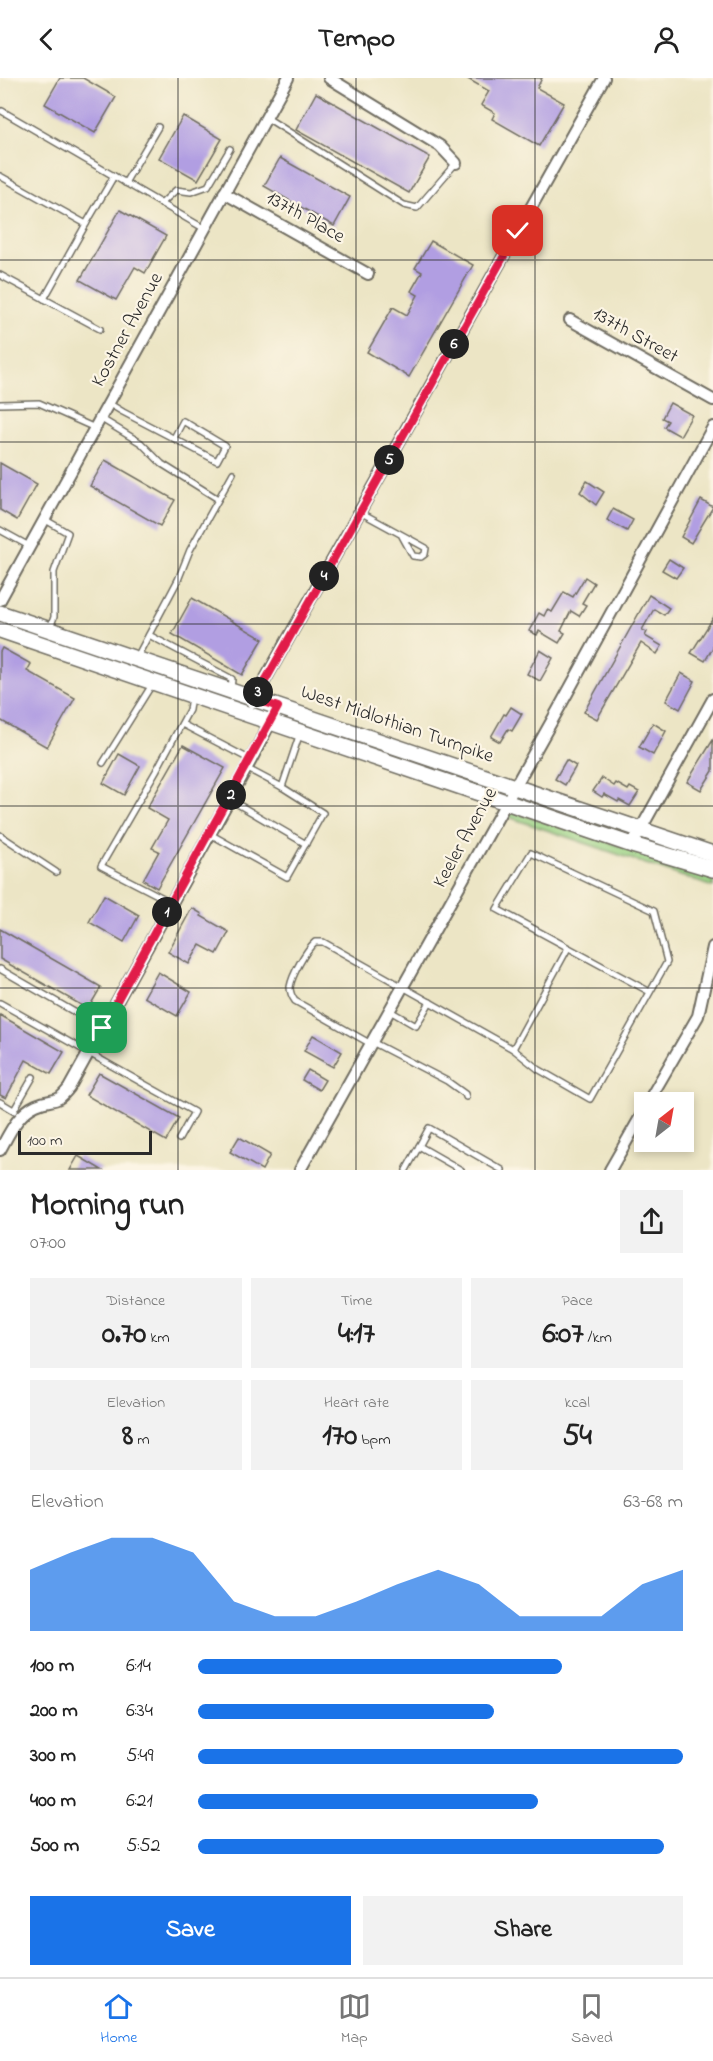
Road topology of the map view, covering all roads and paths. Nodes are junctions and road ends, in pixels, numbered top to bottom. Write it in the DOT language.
graph roads {
  1 [pos="288,78"];
  2 [pos="329,78"];
  3 [pos="604,78"];
  4 [pos="2,111"];
  5 [pos="266,118"];
  6 [pos="158,127"];
  7 [pos="230,149"];
  8 [pos="456,163"];
  9 [pos="0,176"];
  10 [pos="114,176"];
  11 [pos="125,183"];
  12 [pos="224,193"];
  13 [pos="161,204"];
  14 [pos="86,224"];
  15 [pos="205,229"];
  16 [pos="368,274"];
  17 [pos="0,275"];
  18 [pos="45,299"];
  19 [pos="570,320"];
  20 [pos="100,329"];
  21 [pos="713,400"];
  22 [pos="108,403"];
  23 [pos="0,404"];
  24 [pos="97,423"];
  25 [pos="713,428"];
  26 [pos="174,438"];
  27 [pos="233,473"];
  28 [pos="218,499"];
  29 [pos="360,512"];
  30 [pos="44,519"];
  31 [pos="0,530"];
  32 [pos="402,536"];
  33 [pos="30,546"];
  34 [pos="0,600"];
  35 [pos="0,613"];
  36 [pos="50,629"];
  37 [pos="0,630"];
  38 [pos="149,635"];
  39 [pos="136,659"];
  40 [pos="154,681"];
  41 [pos="231,691"];
  42 [pos="191,694"];
  43 [pos="255,699"];
  44 [pos="713,699"];
  45 [pos="278,707"];
  46 [pos="247,713"];
  47 [pos="271,721"];
  48 [pos="182,724"];
  49 [pos="301,731"];
  50 [pos="103,763"];
  51 [pos="249,764"];
  52 [pos="282,787"];
  53 [pos="511,794"];
  54 [pos="229,799"];
  55 [pos="640,830"];
  56 [pos="210,834"];
  57 [pos="0,835"];
  58 [pos="306,844"];
  59 [pos="632,845"];
  60 [pos="713,854"];
  61 [pos="713,868"];
  62 [pos="56,872"];
  63 [pos="172,902"];
  64 [pos="713,947"];
  65 [pos="568,948"];
  66 [pos="0,969"];
  67 [pos="403,987"];
  68 [pos="650,992"];
  69 [pos="430,1002"];
  70 [pos="0,1003"];
  71 [pos="390,1011"];
  72 [pos="102,1028"];
  73 [pos="372,1043"];
  74 [pos="513,1049"];
  75 [pos="88,1053"];
  76 [pos="33,1077"];
  77 [pos="654,1092"];
  78 [pos="466,1097"];
  79 [pos="0,1102"];
  80 [pos="18,1112"];
  81 [pos="634,1127"];
  82 [pos="179,1139"];
  83 [pos="419,1146"];
  84 [pos="0,1150"];
  85 [pos="300,1170"];
  86 [pos="406,1170"];
  87 [pos="461,1170"];
  88 [pos="502,1170"];
  89 [pos="610,1170"];
  1 -- 5 [label="street, Kostner Avenue"];
  2 -- 8 [label="street"];
  3 -- 29 [label="street"];
  4 -- 10 [label="lane"];
  5 -- 8 [label="lane"];
  5 -- 12 [label="street, Kostner Avenue"];
  6 -- 11 [label="lane"];
  7 -- 13 [label="lane"];
  9 -- 14 [label="lane"];
  10 -- 11 [label="lane"];
  10 -- 14 [label="lane"];
  11 -- 13 [label="lane"];
  12 -- 15 [label="street, Kostner Avenue"];
  12 -- 16 [label="street, 137th Place"];
  13 -- 15 [label="lane"];
  14 -- 18 [label="lane"];
  15 -- 22 [label="street, Kostner Avenue"];
  17 -- 18 [label="lane"];
  18 -- 20 [label="lane"];
  19 -- 21 [label="street, 137th Street"];
  22 -- 24 [label="street, Kostner Avenue"];
  22 -- 26 [label="lane"];
  23 -- 24 [label="lane"];
  24 -- 28 [label="lane"];
  24 -- 30 [label="street, Kostner Avenue"];
  25 -- 53 [label="street, Keeler Avenue"];
  26 -- 26 [label="lane"];
  27 -- 28 [label="lane"];
  28 -- 38 [label="lane"];
  29 -- 32 [label="lane"];
  29 -- 43 [label="street"];
  30 -- 33 [label="street, Kostner Avenue"];
  30 -- 36 [label="lane"];
  31 -- 33 [label="lane"];
  32 -- 32 [label="lane"];
  33 -- 34 [label="street, Kostner Avenue"];
  35 -- 36 [label="main road, West Midlothian Turnpike"];
  36 -- 39 [label="main road, West Midlothian Turnpike"];
  37 -- 40 [label="main road, West Midlothian Turnpike"];
  38 -- 39 [label="lane"];
  38 -- 41 [label="lane"];
  39 -- 41 [label="main road, West Midlothian Turnpike"];
  40 -- 42 [label="main road, West Midlothian Turnpike"];
  40 -- 50 [label="lane"];
  41 -- 43 [label="main road, West Midlothian Turnpike"];
  42 -- 46 [label="main road, West Midlothian Turnpike"];
  42 -- 48 [label="lane"];
  43 -- 45 [label="main road, West Midlothian Turnpike"];
  43 -- 46 [label="street"];
  44 -- 55 [label="street"];
  45 -- 47 [label="street"];
  45 -- 53 [label="main road, West Midlothian Turnpike"];
  46 -- 47 [label="main road, West Midlothian Turnpike"];
  47 -- 49 [label="main road, West Midlothian Turnpike"];
  47 -- 51 [label="street"];
  48 -- 51 [label="lane"];
  48 -- 63 [label="lane"];
  49 -- 52 [label="lane"];
  49 -- 53 [label="main road, West Midlothian Turnpike"];
  51 -- 52 [label="lane"];
  51 -- 54 [label="street"];
  52 -- 58 [label="lane"];
  53 -- 55 [label="main road, West Midlothian Turnpike"];
  53 -- 59 [label="main road, West Midlothian Turnpike"];
  53 -- 67 [label="street, Keeler Avenue"];
  54 -- 56 [label="street"];
  54 -- 58 [label="lane"];
  55 -- 59 [label="street"];
  55 -- 60 [label="main road, West Midlothian Turnpike"];
  56 -- 58 [label="lane"];
  56 -- 63 [label="street"];
  57 -- 62 [label="lane"];
  59 -- 61 [label="main road, West Midlothian Turnpike"];
  63 -- 72 [label="street"];
  64 -- 77 [label="street"];
  65 -- 68 [label="lane"];
  65 -- 68 [label="lane"];
  65 -- 74 [label="lane"];
  66 -- 72 [label="lane"];
  67 -- 69 [label="lane"];
  67 -- 71 [label="street, Keeler Avenue"];
  67 -- 73 [label="lane"];
  68 -- 74 [label="lane"];
  69 -- 71 [label="lane"];
  69 -- 74 [label="lane"];
  70 -- 75 [label="lane"];
  71 -- 73 [label="street, Keeler Avenue"];
  72 -- 75 [label="street"];
  73 -- 78 [label="lane"];
  73 -- 85 [label="street, Keeler Avenue"];
  75 -- 80 [label="street"];
  75 -- 82 [label="lane"];
  76 -- 80 [label="lane"];
  79 -- 80 [label="lane"];
  80 -- 84 [label="street"];
  81 -- 89 [label="street"];
  83 -- 86 [label="lane"];
  83 -- 87 [label="lane"];
  83 -- 88 [label="lane"];
}
